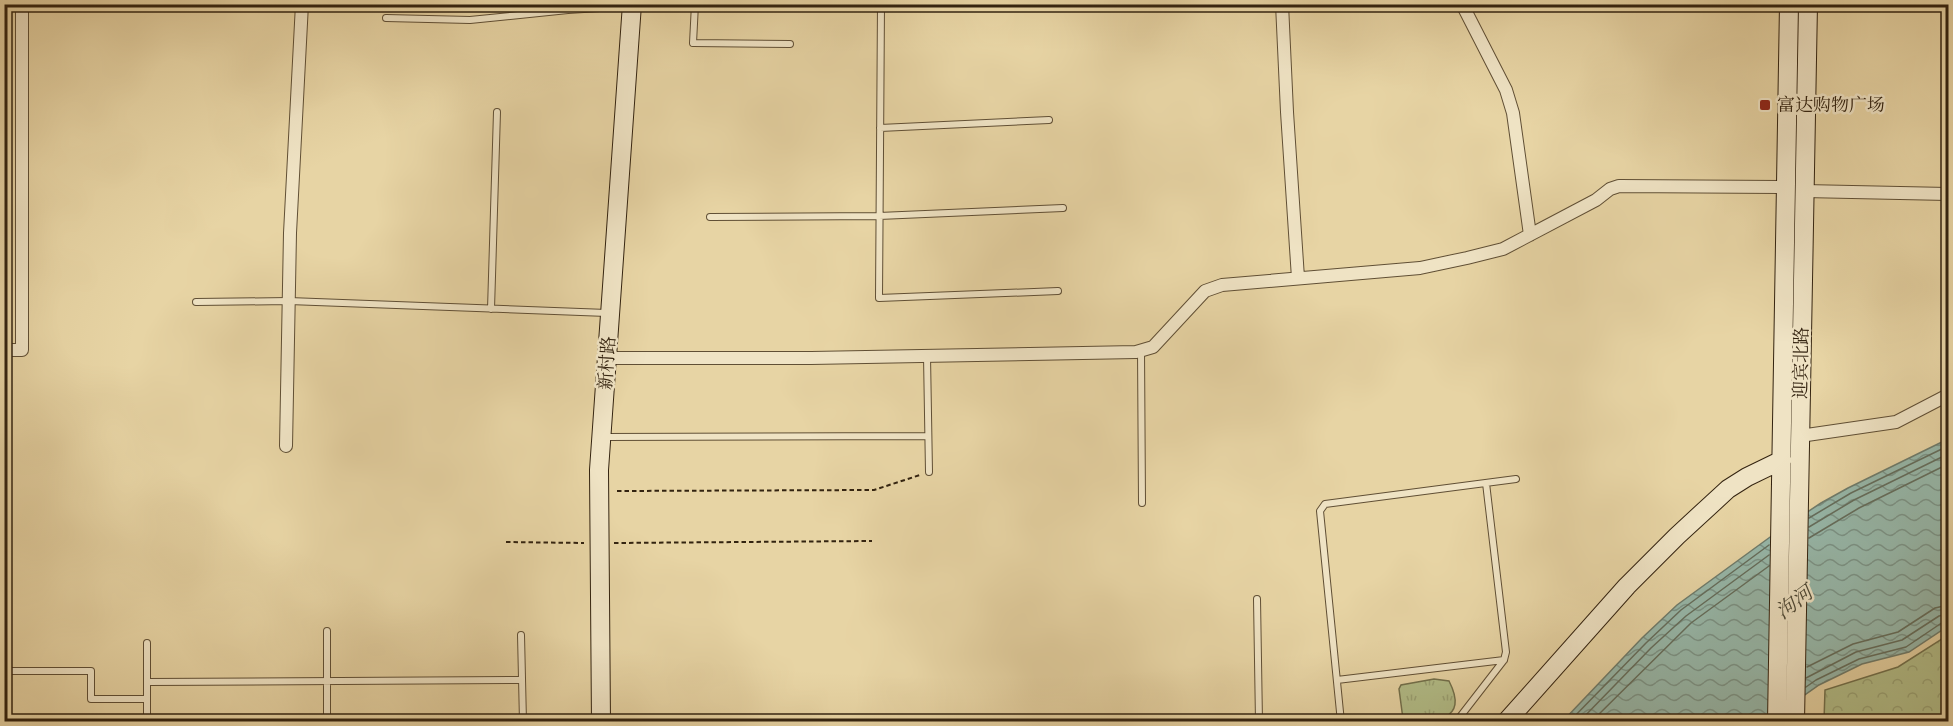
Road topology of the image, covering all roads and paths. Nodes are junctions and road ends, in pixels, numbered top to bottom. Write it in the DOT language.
graph roads {
  1 [pos="22,4"];
  2 [pos="302,4"];
  3 [pos="695,4"];
  4 [pos="881,4"];
  5 [pos="1282,4"];
  6 [pos="1462,4"];
  7 [pos="1789,4"];
  8 [pos="1808,4"];
  9 [pos="631,5"];
  10 [pos="386,18"];
  11 [pos="790,44"];
  12 [pos="497,112"];
  13 [pos="1049,120"];
  14 [pos="880,128"];
  15 [pos="1786,187"];
  16 [pos="1804,191"];
  17 [pos="1948,194"];
  18 [pos="1063,208"];
  19 [pos="879,216"];
  20 [pos="710,217"];
  21 [pos="1530,235"];
  22 [pos="1298,278"];
  23 [pos="1058,291"];
  24 [pos="196,302"];
  25 [pos="289,302"];
  26 [pos="491,309"];
  27 [pos="610,313"];
  28 [pos="4,350"];
  29 [pos="1141,350"];
  30 [pos="927,356"];
  31 [pos="607,358"];
  32 [pos="1948,395"];
  33 [pos="928,435"];
  34 [pos="1800,436"];
  35 [pos="601,437"];
  36 [pos="286,446"];
  37 [pos="1781,468"];
  38 [pos="929,472"];
  39 [pos="1516,479"];
  40 [pos="1486,483"];
  41 [pos="599,491"];
  42 [pos="1142,502"];
  43 [pos="872,541"];
  44 [pos="506,542"];
  45 [pos="599,543"];
  46 [pos="1257,599"];
  47 [pos="327,631"];
  48 [pos="521,635"];
  49 [pos="147,643"];
  50 [pos="1504,660"];
  51 [pos="4,671"];
  52 [pos="522,680"];
  53 [pos="1336,680"];
  54 [pos="327,681"];
  55 [pos="147,682"];
  56 [pos="147,699"];
  57 [pos="147,722"];
  58 [pos="327,722"];
  59 [pos="523,722"];
  60 [pos="601,722"];
  61 [pos="1259,722"];
  62 [pos="1341,722"];
  63 [pos="1456,722"];
  64 [pos="1506,722"];
  65 [pos="1777,722"];
  66 [pos="1795,722"];
  1 -- 28 [label="street"];
  2 -- 25 [label="street"];
  3 -- 11 [label="lane"];
  4 -- 14 [label="lane"];
  5 -- 22 [label="street"];
  6 -- 21 [label="street"];
  7 -- 15 [label="main road, 迎宾北路"];
  8 -- 16 [label="main road, 迎宾北路"];
  9 -- 10 [label="lane"];
  9 -- 27 [label="main road, 新村路"];
  12 -- 26 [label="lane"];
  13 -- 14 [label="lane"];
  14 -- 19 [label="lane"];
  15 -- 21 [label="street"];
  15 -- 37 [label="main road, 迎宾北路"];
  16 -- 17 [label="street"];
  16 -- 34 [label="main road, 迎宾北路"];
  18 -- 19 [label="lane"];
  19 -- 20 [label="lane"];
  19 -- 23 [label="lane"];
  21 -- 22 [label="street"];
  22 -- 29 [label="street"];
  24 -- 25 [label="lane"];
  25 -- 26 [label="lane"];
  25 -- 36 [label="street"];
  26 -- 27 [label="lane"];
  27 -- 31 [label="main road, 新村路"];
  29 -- 30 [label="street"];
  29 -- 42 [label="lane"];
  30 -- 31 [label="street"];
  30 -- 33 [label="lane"];
  31 -- 35 [label="main road, 新村路"];
  32 -- 34 [label="street"];
  33 -- 35 [label="lane"];
  33 -- 38 [label="lane"];
  34 -- 66 [label="main road, 迎宾北路"];
  35 -- 41 [label="main road, 新村路"];
  37 -- 64 [label="main road"];
  37 -- 65 [label="main road, 迎宾北路"];
  38 -- 41 [label="path"];
  39 -- 40 [label="lane"];
  40 -- 50 [label="lane"];
  40 -- 53 [label="lane"];
  41 -- 45 [label="main road, 新村路"];
  43 -- 45 [label="path"];
  44 -- 45 [label="path"];
  45 -- 60 [label="main road, 新村路"];
  46 -- 61 [label="lane"];
  47 -- 54 [label="lane"];
  48 -- 52 [label="lane"];
  49 -- 55 [label="lane"];
  50 -- 53 [label="lane"];
  50 -- 63 [label="lane"];
  51 -- 56 [label="lane"];
  52 -- 54 [label="lane"];
  52 -- 59 [label="lane"];
  53 -- 62 [label="lane"];
  54 -- 55 [label="lane"];
  54 -- 58 [label="lane"];
  55 -- 56 [label="lane"];
  56 -- 57 [label="lane"];
}
